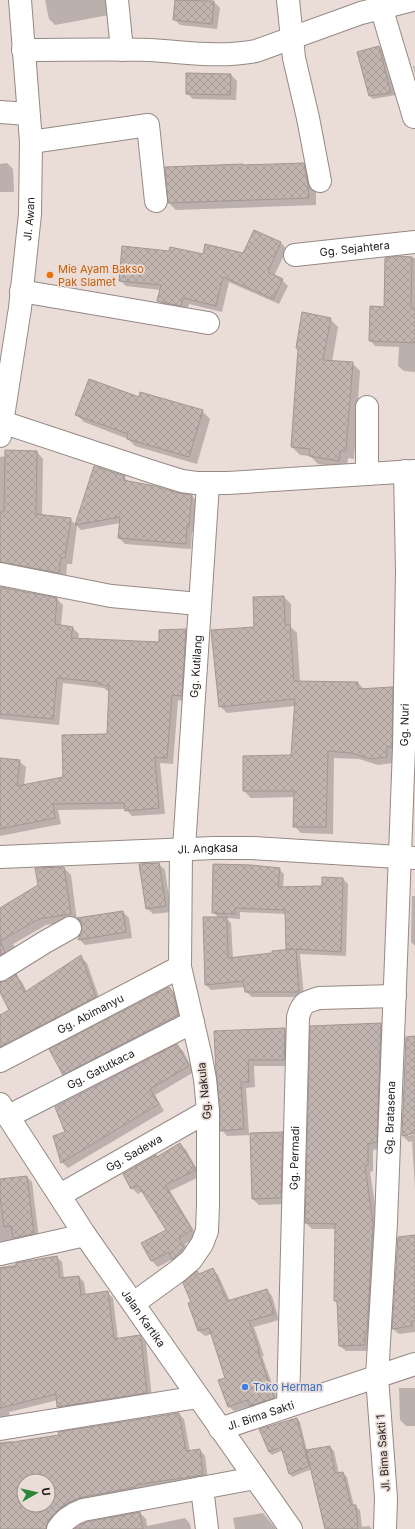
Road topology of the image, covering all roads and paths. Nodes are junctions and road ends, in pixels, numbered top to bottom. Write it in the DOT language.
graph roads {
  1 [pos="20,0"];
  2 [pos="117,0"];
  3 [pos="288,0"];
  4 [pos="412,0"];
  5 [pos="361,7"];
  6 [pos="381,7"];
  7 [pos="291,38"];
  8 [pos="23,50"];
  9 [pos="122,50"];
  10 [pos="0,112"];
  11 [pos="28,114"];
  12 [pos="414,117"];
  13 [pos="31,142"];
  14 [pos="320,181"];
  15 [pos="156,201"];
  16 [pos="415,242"];
  17 [pos="295,255"];
  18 [pos="14,303"];
  19 [pos="208,323"];
  20 [pos="367,406"];
  21 [pos="1,429"];
  22 [pos="410,471"];
  23 [pos="367,474"];
  24 [pos="208,484"];
  25 [pos="0,574"];
  26 [pos="199,604"];
  27 [pos="182,848"];
  28 [pos="0,857"];
  29 [pos="407,858"];
  30 [pos="70,928"];
  31 [pos="180,967"];
  32 [pos="0,970"];
  33 [pos="395,996"];
  34 [pos="193,1022"];
  35 [pos="0,1061"];
  36 [pos="4,1110"];
  37 [pos="208,1111"];
  38 [pos="60,1195"];
  39 [pos="85,1235"];
  40 [pos="0,1254"];
  41 [pos="134,1303"];
  42 [pos="415,1364"];
  43 [pos="377,1377"];
  44 [pos="198,1397"];
  45 [pos="288,1406"];
  46 [pos="0,1429"];
  47 [pos="220,1429"];
  48 [pos="255,1478"];
  49 [pos="202,1488"];
  50 [pos="58,1529"];
  51 [pos="207,1529"];
  52 [pos="291,1529"];
  53 [pos="385,1529"];
  1 -- 8 [label="street, Jl. Awan"];
  2 -- 9 [label="street"];
  3 -- 7 [label="street"];
  4 -- 6 [label="street"];
  5 -- 6 [label="street"];
  5 -- 7 [label="street"];
  6 -- 12 [label="street"];
  7 -- 9 [label="street"];
  7 -- 14 [label="street"];
  8 -- 9 [label="street"];
  8 -- 11 [label="street, Jl. Awan"];
  10 -- 11 [label="street"];
  11 -- 13 [label="street, Jl. Awan"];
  13 -- 15 [label="street"];
  13 -- 18 [label="street, Jl. Awan"];
  16 -- 17 [label="street, Gg. Sejahtera"];
  18 -- 19 [label="street"];
  18 -- 21 [label="street, Jl. Awan"];
  20 -- 23 [label="street"];
  21 -- 24 [label="street"];
  22 -- 23 [label="street"];
  22 -- 29 [label="street, Gg. Nuri"];
  23 -- 24 [label="street"];
  24 -- 26 [label="street, Gg. Kutilang"];
  25 -- 26 [label="street"];
  26 -- 27 [label="street, Gg. Kutilang"];
  27 -- 28 [label="street, Jl. Angkasa"];
  27 -- 29 [label="street, Jl. Angkasa"];
  27 -- 31 [label="street, Gg. Nakula"];
  29 -- 33 [label="street, Gg. Bratasena"];
  30 -- 32 [label="street"];
  31 -- 34 [label="street, Gg. Nakula"];
  31 -- 35 [label="street, Gg. Abimanyu"];
  33 -- 43 [label="street, Gg. Bratasena"];
  33 -- 45 [label="street, Gg. Permadi"];
  34 -- 36 [label="street, Gg. Gatutkaca"];
  34 -- 37 [label="street, Gg. Nakula"];
  36 -- 38 [label="street, Jalan Kartika"];
  37 -- 38 [label="street, Gg. Sadewa"];
  37 -- 41 [label="street, Gg. Nakula"];
  38 -- 39 [label="street, Jalan Kartika"];
  39 -- 40 [label="street"];
  39 -- 41 [label="street, Jalan Kartika"];
  41 -- 44 [label="street, Jalan Kartika"];
  42 -- 43 [label="street, Jl. Bima Sakti"];
  43 -- 45 [label="street, Jl. Bima Sakti"];
  43 -- 53 [label="street, Jl. Bima Sakti 1"];
  44 -- 46 [label="street"];
  44 -- 47 [label="street, Jalan Kartika"];
  45 -- 47 [label="street, Jl. Bima Sakti"];
  47 -- 48 [label="street, Jalan Kartika"];
  48 -- 49 [label="street"];
  48 -- 52 [label="street, Jalan Kartika"];
  49 -- 50 [label="street"];
  49 -- 51 [label="street"];
}
